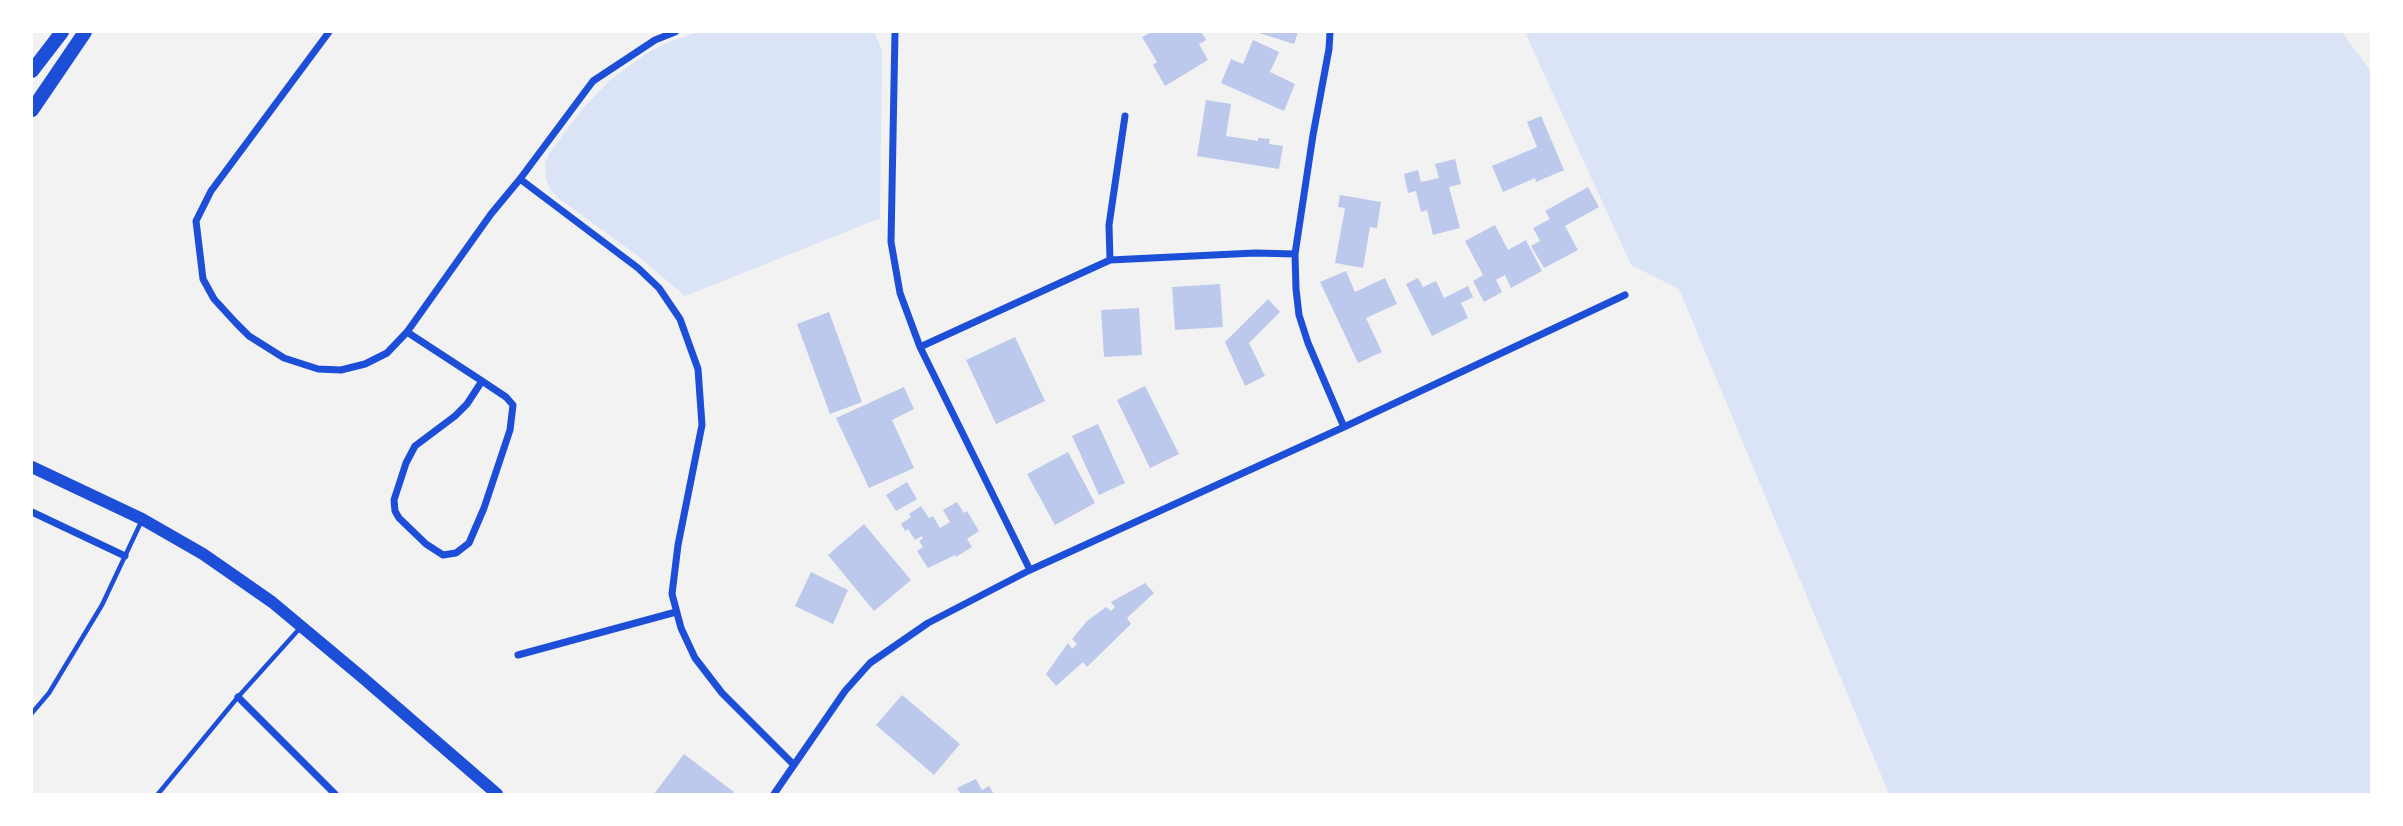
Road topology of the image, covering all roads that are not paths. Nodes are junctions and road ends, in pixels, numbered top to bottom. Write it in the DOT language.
graph roads {
  1 [pos="62,32"];
  2 [pos="85,32"];
  3 [pos="329,32"];
  4 [pos="675,32"];
  5 [pos="895,32"];
  6 [pos="1330,32"];
  7 [pos="32,71"];
  8 [pos="32,110"];
  9 [pos="1125,116"];
  10 [pos="520,179"];
  11 [pos="1295,254"];
  12 [pos="1110,260"];
  13 [pos="1625,295"];
  14 [pos="407,332"];
  15 [pos="920,347"];
  16 [pos="482,380"];
  17 [pos="1344,427"];
  18 [pos="32,467"];
  19 [pos="32,512"];
  20 [pos="142,519"];
  21 [pos="125,556"];
  22 [pos="1030,570"];
  23 [pos="676,612"];
  24 [pos="302,626"];
  25 [pos="518,655"];
  26 [pos="238,697"];
  27 [pos="32,713"];
  28 [pos="794,765"];
  29 [pos="158,794"];
  30 [pos="335,794"];
  31 [pos="497,794"];
  32 [pos="774,794"];
  1 -- 7 [label="main road"];
  2 -- 8 [label="main road"];
  3 -- 14 [label="street"];
  4 -- 10 [label="street"];
  5 -- 15 [label="street"];
  6 -- 11 [label="street"];
  9 -- 12 [label="street"];
  10 -- 14 [label="street"];
  10 -- 23 [label="street"];
  11 -- 12 [label="street"];
  11 -- 17 [label="street"];
  12 -- 15 [label="street"];
  13 -- 17 [label="street"];
  14 -- 16 [label="street"];
  15 -- 22 [label="street"];
  16 -- 16 [label="street"];
  17 -- 22 [label="street"];
  18 -- 20 [label="street"];
  19 -- 21 [label="street"];
  20 -- 21 [label="lane"];
  20 -- 24 [label="street"];
  21 -- 27 [label="lane"];
  22 -- 28 [label="street"];
  23 -- 25 [label="street"];
  23 -- 28 [label="street"];
  24 -- 26 [label="lane"];
  24 -- 31 [label="street"];
  26 -- 29 [label="lane"];
  26 -- 30 [label="street"];
  28 -- 32 [label="street"];
}
